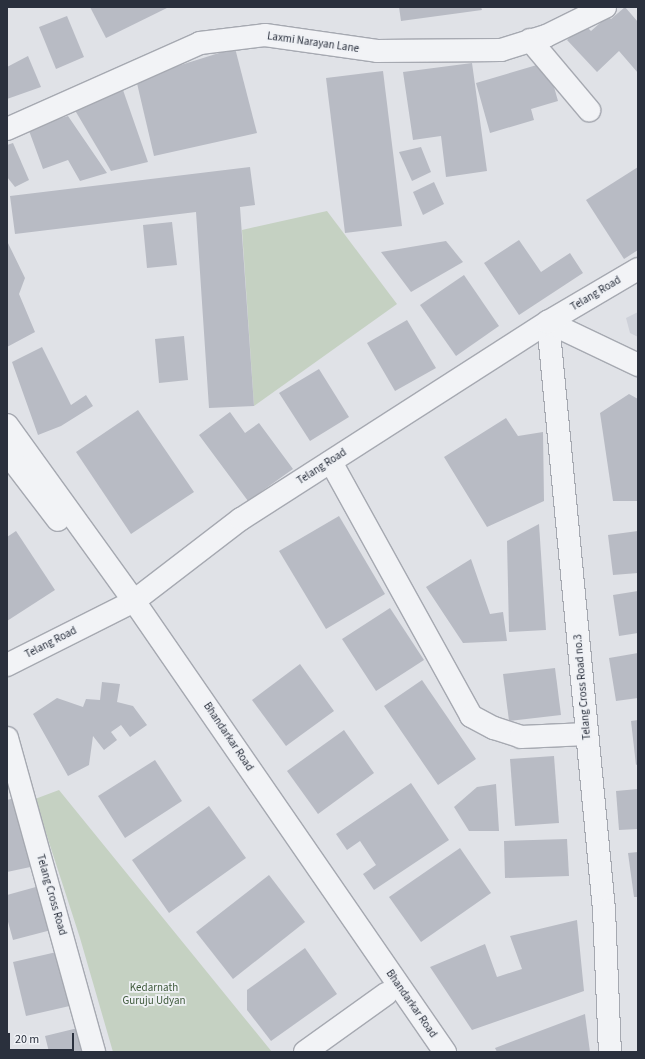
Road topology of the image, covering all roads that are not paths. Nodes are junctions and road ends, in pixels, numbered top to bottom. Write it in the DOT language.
graph roads {
  1 [pos="605,7"];
  2 [pos="530,40"];
  3 [pos="589,110"];
  4 [pos="7,129"];
  5 [pos="638,269"];
  6 [pos="548,322"];
  7 [pos="638,365"];
  8 [pos="7,425"];
  9 [pos="7,453"];
  10 [pos="331,462"];
  11 [pos="128,604"];
  12 [pos="7,665"];
  13 [pos="587,734"];
  14 [pos="7,738"];
  15 [pos="386,994"];
  16 [pos="94,1052"];
  17 [pos="305,1052"];
  18 [pos="428,1052"];
  19 [pos="445,1052"];
  20 [pos="610,1052"];
  1 -- 2 [label="street, Laxmi Narayan Lane"];
  2 -- 3 [label="street"];
  2 -- 4 [label="street, Laxmi Narayan Lane"];
  5 -- 6 [label="street, Telang Road"];
  6 -- 7 [label="street"];
  6 -- 10 [label="street, Telang Road"];
  6 -- 13 [label="street, Telang Cross Road no.3"];
  8 -- 11 [label="street, Bhandarkar Road"];
  9 -- 11 [label="street, Bhandarkar Road"];
  10 -- 11 [label="street, Telang Road"];
  10 -- 13 [label="street"];
  11 -- 12 [label="street, Telang Road"];
  11 -- 15 [label="street, Bhandarkar Road"];
  11 -- 19 [label="street, Bhandarkar Road"];
  13 -- 20 [label="street, Telang Cross Road no.3"];
  14 -- 16 [label="street, Telang Cross Road"];
  15 -- 17 [label="street"];
  15 -- 18 [label="street, Bhandarkar Road"];
}
